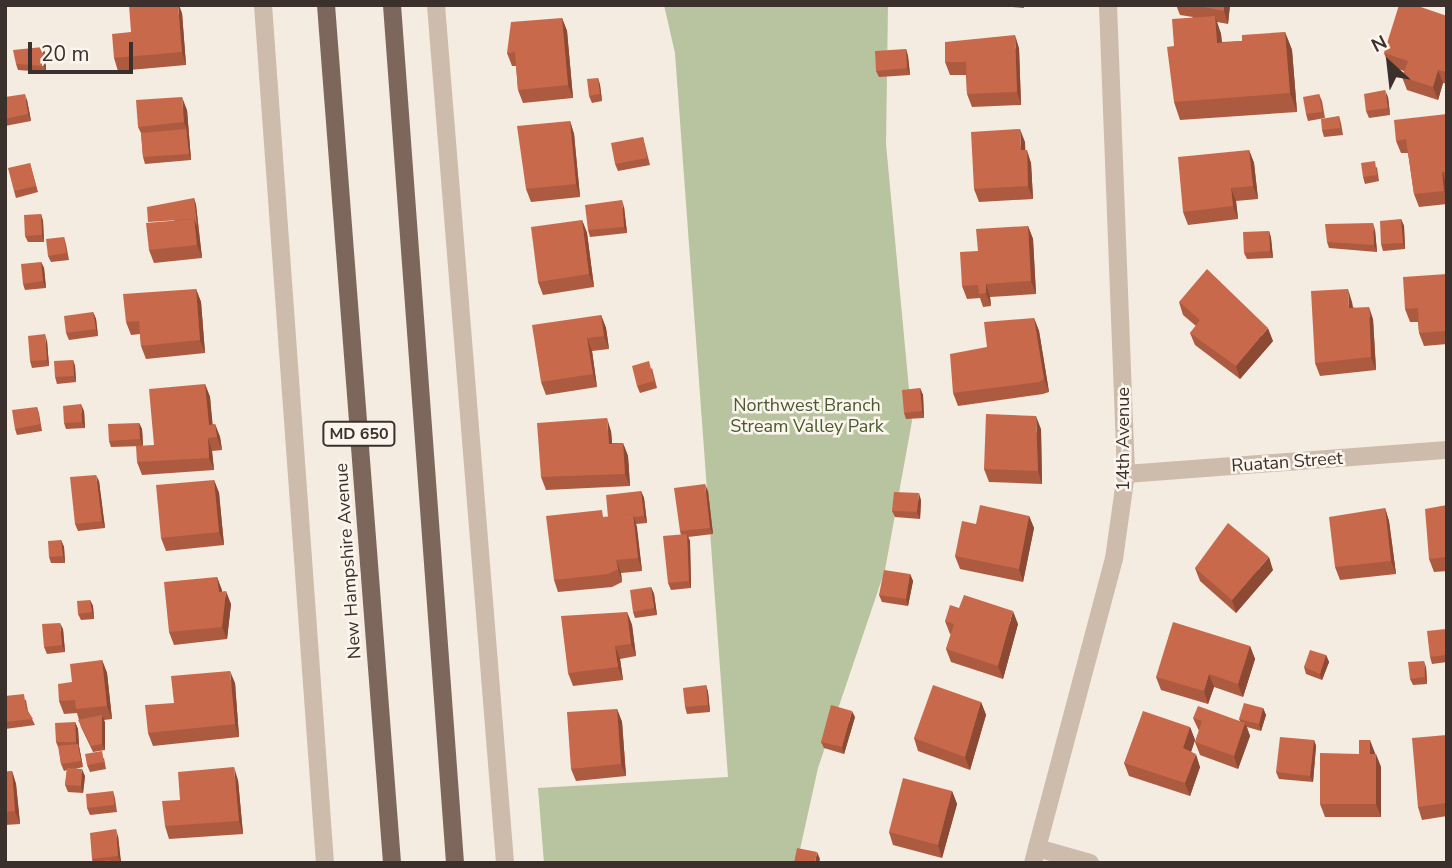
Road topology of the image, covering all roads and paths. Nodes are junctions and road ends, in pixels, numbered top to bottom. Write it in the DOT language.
graph roads {
  1 [pos="262,5"];
  2 [pos="326,5"];
  3 [pos="392,5"];
  4 [pos="436,5"];
  5 [pos="1108,5"];
  6 [pos="1447,450"];
  7 [pos="1126,474"];
  8 [pos="1035,855"];
  9 [pos="325,863"];
  10 [pos="392,863"];
  11 [pos="455,863"];
  12 [pos="505,863"];
  13 [pos="1090,863"];
  1 -- 9 [label="street"];
  2 -- 10 [label="main road, New Hampshire Avenue / MD 650"];
  3 -- 11 [label="main road"];
  4 -- 12 [label="street"];
  5 -- 7 [label="street, 14th Avenue"];
  6 -- 7 [label="street, Ruatan Street"];
  7 -- 8 [label="street, 14th Avenue"];
  8 -- 13 [label="street"];
}
